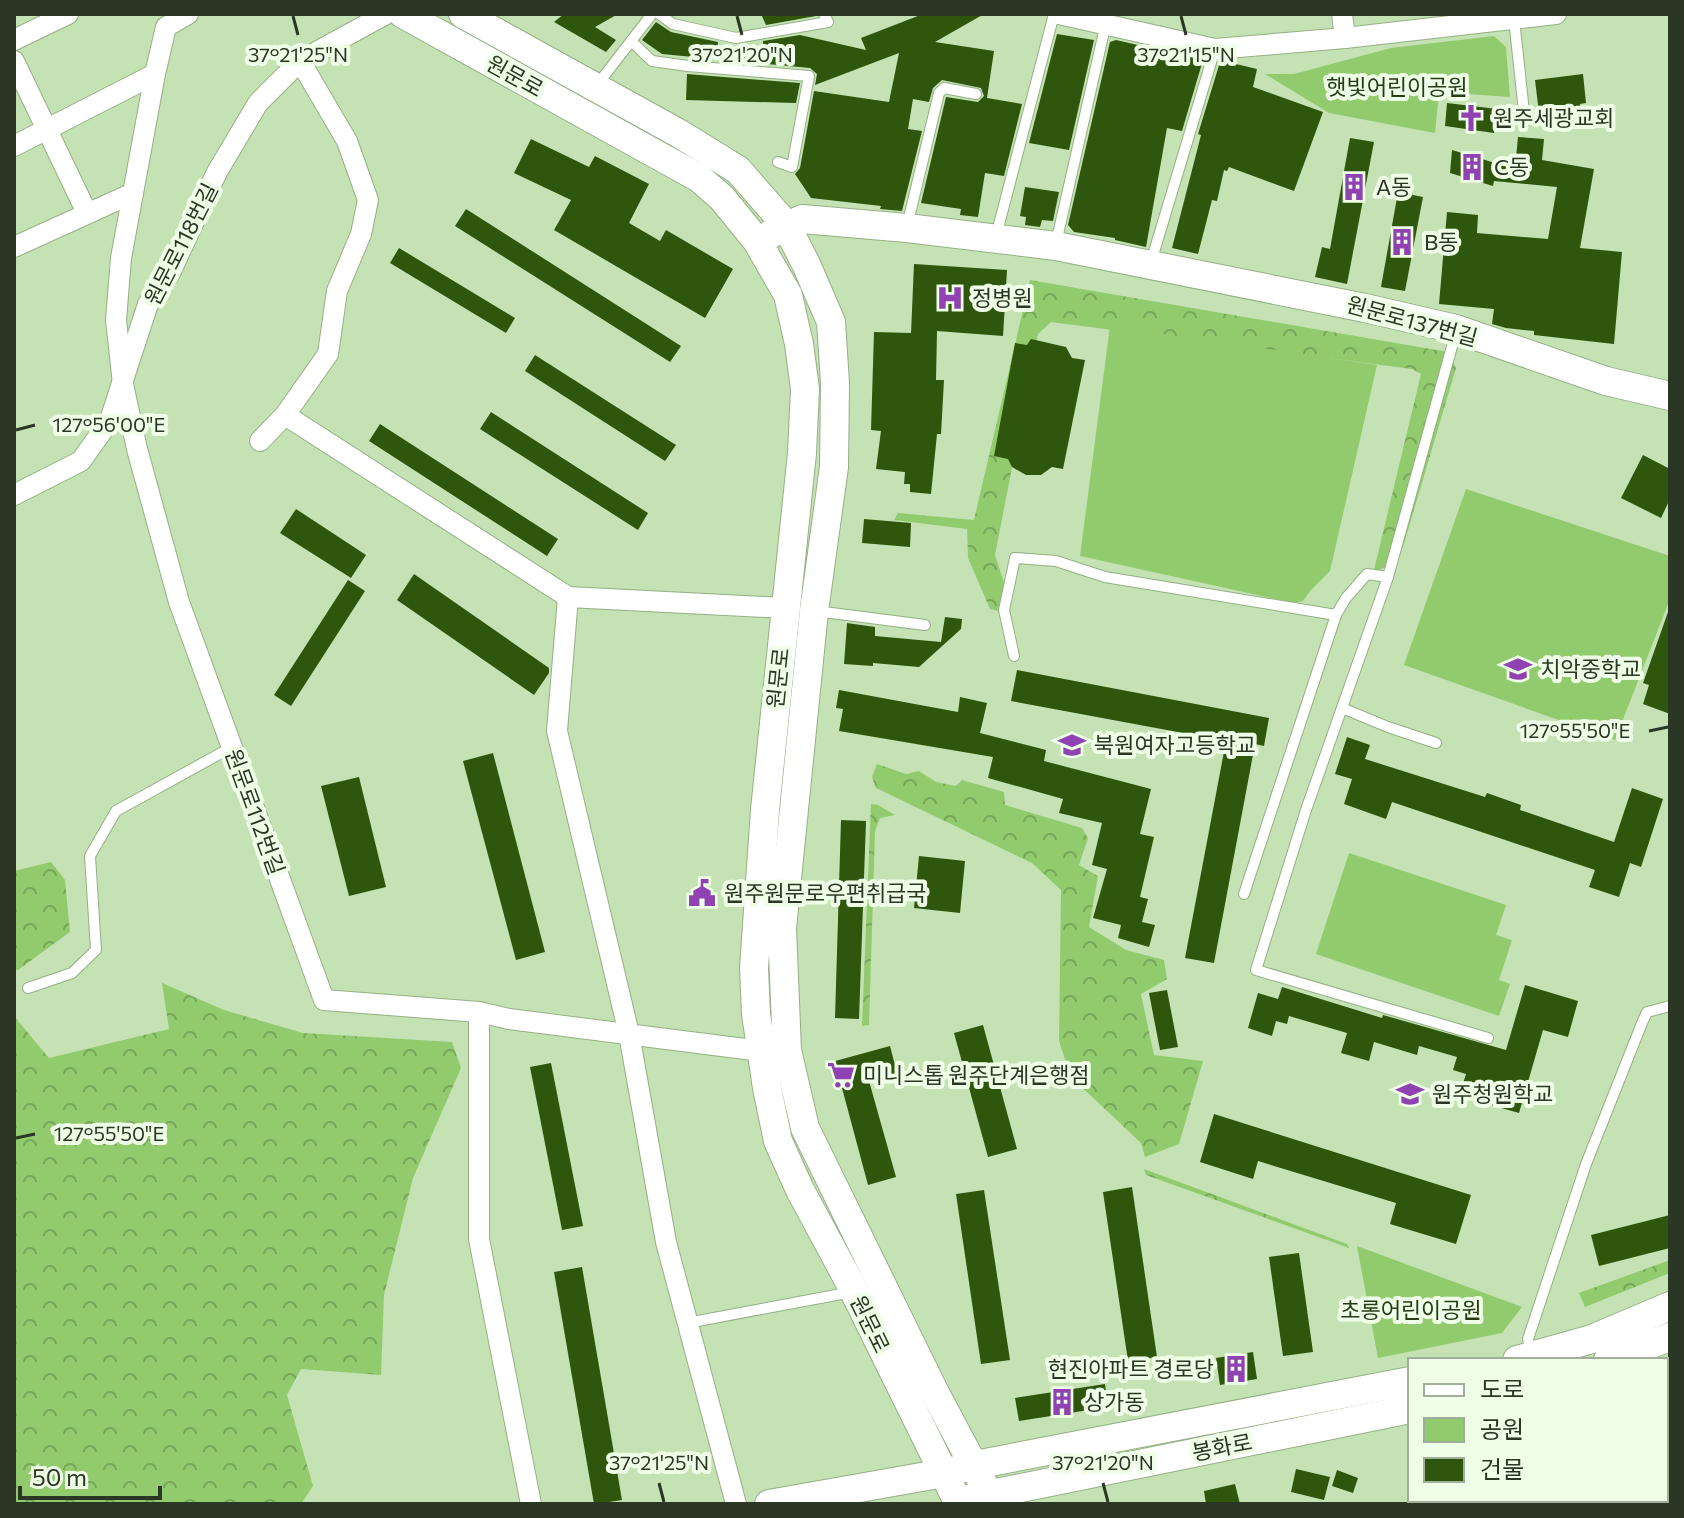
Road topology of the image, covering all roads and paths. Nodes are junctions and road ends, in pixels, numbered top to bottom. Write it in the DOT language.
graph roads {
  1 [pos="68,14"];
  2 [pos="188,14"];
  3 [pos="386,14"];
  4 [pos="403,14"];
  5 [pos="463,14"];
  6 [pos="652,14"];
  7 [pos="659,14"];
  8 [pos="824,14"];
  9 [pos="1057,14"];
  10 [pos="1342,14"];
  11 [pos="1556,14"];
  12 [pos="1514,19"];
  13 [pos="1106,23"];
  14 [pos="1345,38"];
  15 [pos="14,40"];
  16 [pos="631,41"];
  17 [pos="1215,49"];
  18 [pos="14,61"];
  19 [pos="300,61"];
  20 [pos="155,74"];
  21 [pos="596,86"];
  22 [pos="976,94"];
  23 [pos="1525,121"];
  24 [pos="47,130"];
  25 [pos="14,146"];
  26 [pos="778,162"];
  27 [pos="133,193"];
  28 [pos="87,213"];
  29 [pos="786,225"];
  30 [pos="907,228"];
  31 [pos="995,238"];
  32 [pos="757,241"];
  33 [pos="1056,246"];
  34 [pos="14,247"];
  35 [pos="1150,264"];
  36 [pos="1456,329"];
  37 [pos="123,384"];
  38 [pos="1670,396"];
  39 [pos="285,415"];
  40 [pos="260,441"];
  41 [pos="14,495"];
  42 [pos="1388,577"];
  43 [pos="568,597"];
  44 [pos="800,610"];
  45 [pos="1336,615"];
  46 [pos="925,625"];
  47 [pos="1014,656"];
  48 [pos="1342,708"];
  49 [pos="1436,743"];
  50 [pos="232,747"];
  51 [pos="1244,894"];
  52 [pos="28,988"];
  53 [pos="1670,1006"];
  54 [pos="479,1012"];
  55 [pos="629,1034"];
  56 [pos="1488,1038"];
  57 [pos="774,1050"];
  58 [pos="854,1292"];
  59 [pos="1670,1306"];
  60 [pos="687,1323"];
  61 [pos="1670,1337"];
  62 [pos="1527,1358"];
  63 [pos="1530,1358"];
  64 [pos="1613,1358"];
  65 [pos="1408,1381"];
  66 [pos="1408,1409"];
  67 [pos="975,1465"];
  68 [pos="944,1473"];
  69 [pos="992,1499"];
  70 [pos="952,1503"];
  71 [pos="531,1504"];
  72 [pos="736,1504"];
  73 [pos="769,1504"];
  1 -- 15 [label="street"];
  2 -- 20 [label="street, 원문로112번길"];
  3 -- 19 [label="street, 원문로118번길"];
  4 -- 32 [label="main road, 원문로"];
  5 -- 21 [label="main road, 원문로"];
  6 -- 16 [label="lane"];
  7 -- 8 [label="lane"];
  9 -- 13 [label="street"];
  9 -- 31 [label="lane"];
  10 -- 14 [label="street"];
  11 -- 12 [label="street"];
  12 -- 14 [label="street"];
  12 -- 23 [label="lane"];
  13 -- 17 [label="street"];
  13 -- 33 [label="lane"];
  14 -- 17 [label="street"];
  16 -- 21 [label="lane"];
  16 -- 26 [label="lane"];
  17 -- 35 [label="lane"];
  18 -- 24 [label="street"];
  19 -- 37 [label="street, 원문로118번길"];
  19 -- 39 [label="street"];
  20 -- 24 [label="street"];
  20 -- 27 [label="street, 원문로112번길"];
  21 -- 29 [label="main road, 원문로"];
  22 -- 30 [label="lane"];
  24 -- 25 [label="street"];
  24 -- 28 [label="street"];
  27 -- 28 [label="street"];
  27 -- 37 [label="street, 원문로112번길"];
  28 -- 34 [label="street"];
  29 -- 30 [label="main road, 원문로137번길"];
  29 -- 32 [label="main road"];
  29 -- 44 [label="main road, 원문로"];
  30 -- 31 [label="main road, 원문로137번길"];
  31 -- 33 [label="main road, 원문로137번길"];
  32 -- 44 [label="main road, 원문로"];
  33 -- 35 [label="main road, 원문로137번길"];
  35 -- 36 [label="main road, 원문로137번길"];
  36 -- 38 [label="main road, 원문로137번길"];
  36 -- 42 [label="lane"];
  37 -- 41 [label="street, 원문로118번길"];
  37 -- 50 [label="street, 원문로112번길"];
  39 -- 40 [label="street"];
  39 -- 43 [label="street"];
  42 -- 45 [label="lane"];
  42 -- 48 [label="lane"];
  43 -- 44 [label="street"];
  43 -- 55 [label="street"];
  44 -- 46 [label="lane"];
  44 -- 57 [label="main road, 원문로"];
  45 -- 47 [label="lane"];
  45 -- 51 [label="lane"];
  48 -- 49 [label="lane"];
  48 -- 56 [label="lane"];
  50 -- 52 [label="lane"];
  50 -- 54 [label="street, 원문로112번길"];
  53 -- 62 [label="lane"];
  54 -- 55 [label="street, 원문로112번길"];
  54 -- 71 [label="street"];
  55 -- 57 [label="street, 원문로112번길"];
  55 -- 60 [label="street"];
  57 -- 58 [label="main road, 원문로"];
  57 -- 67 [label="main road, 원문로"];
  58 -- 60 [label="lane"];
  58 -- 68 [label="main road, 원문로"];
  59 -- 63 [label="main road"];
  60 -- 72 [label="street"];
  61 -- 64 [label="main road"];
  65 -- 67 [label="main road, 봉화로"];
  66 -- 69 [label="main road, 봉화로"];
  67 -- 68 [label="main road, 봉화로"];
  67 -- 69 [label="main road, 원문로"];
  68 -- 70 [label="main road, 원문로"];
  68 -- 73 [label="main road"];
  69 -- 70 [label="main road, 봉화로"];
}
